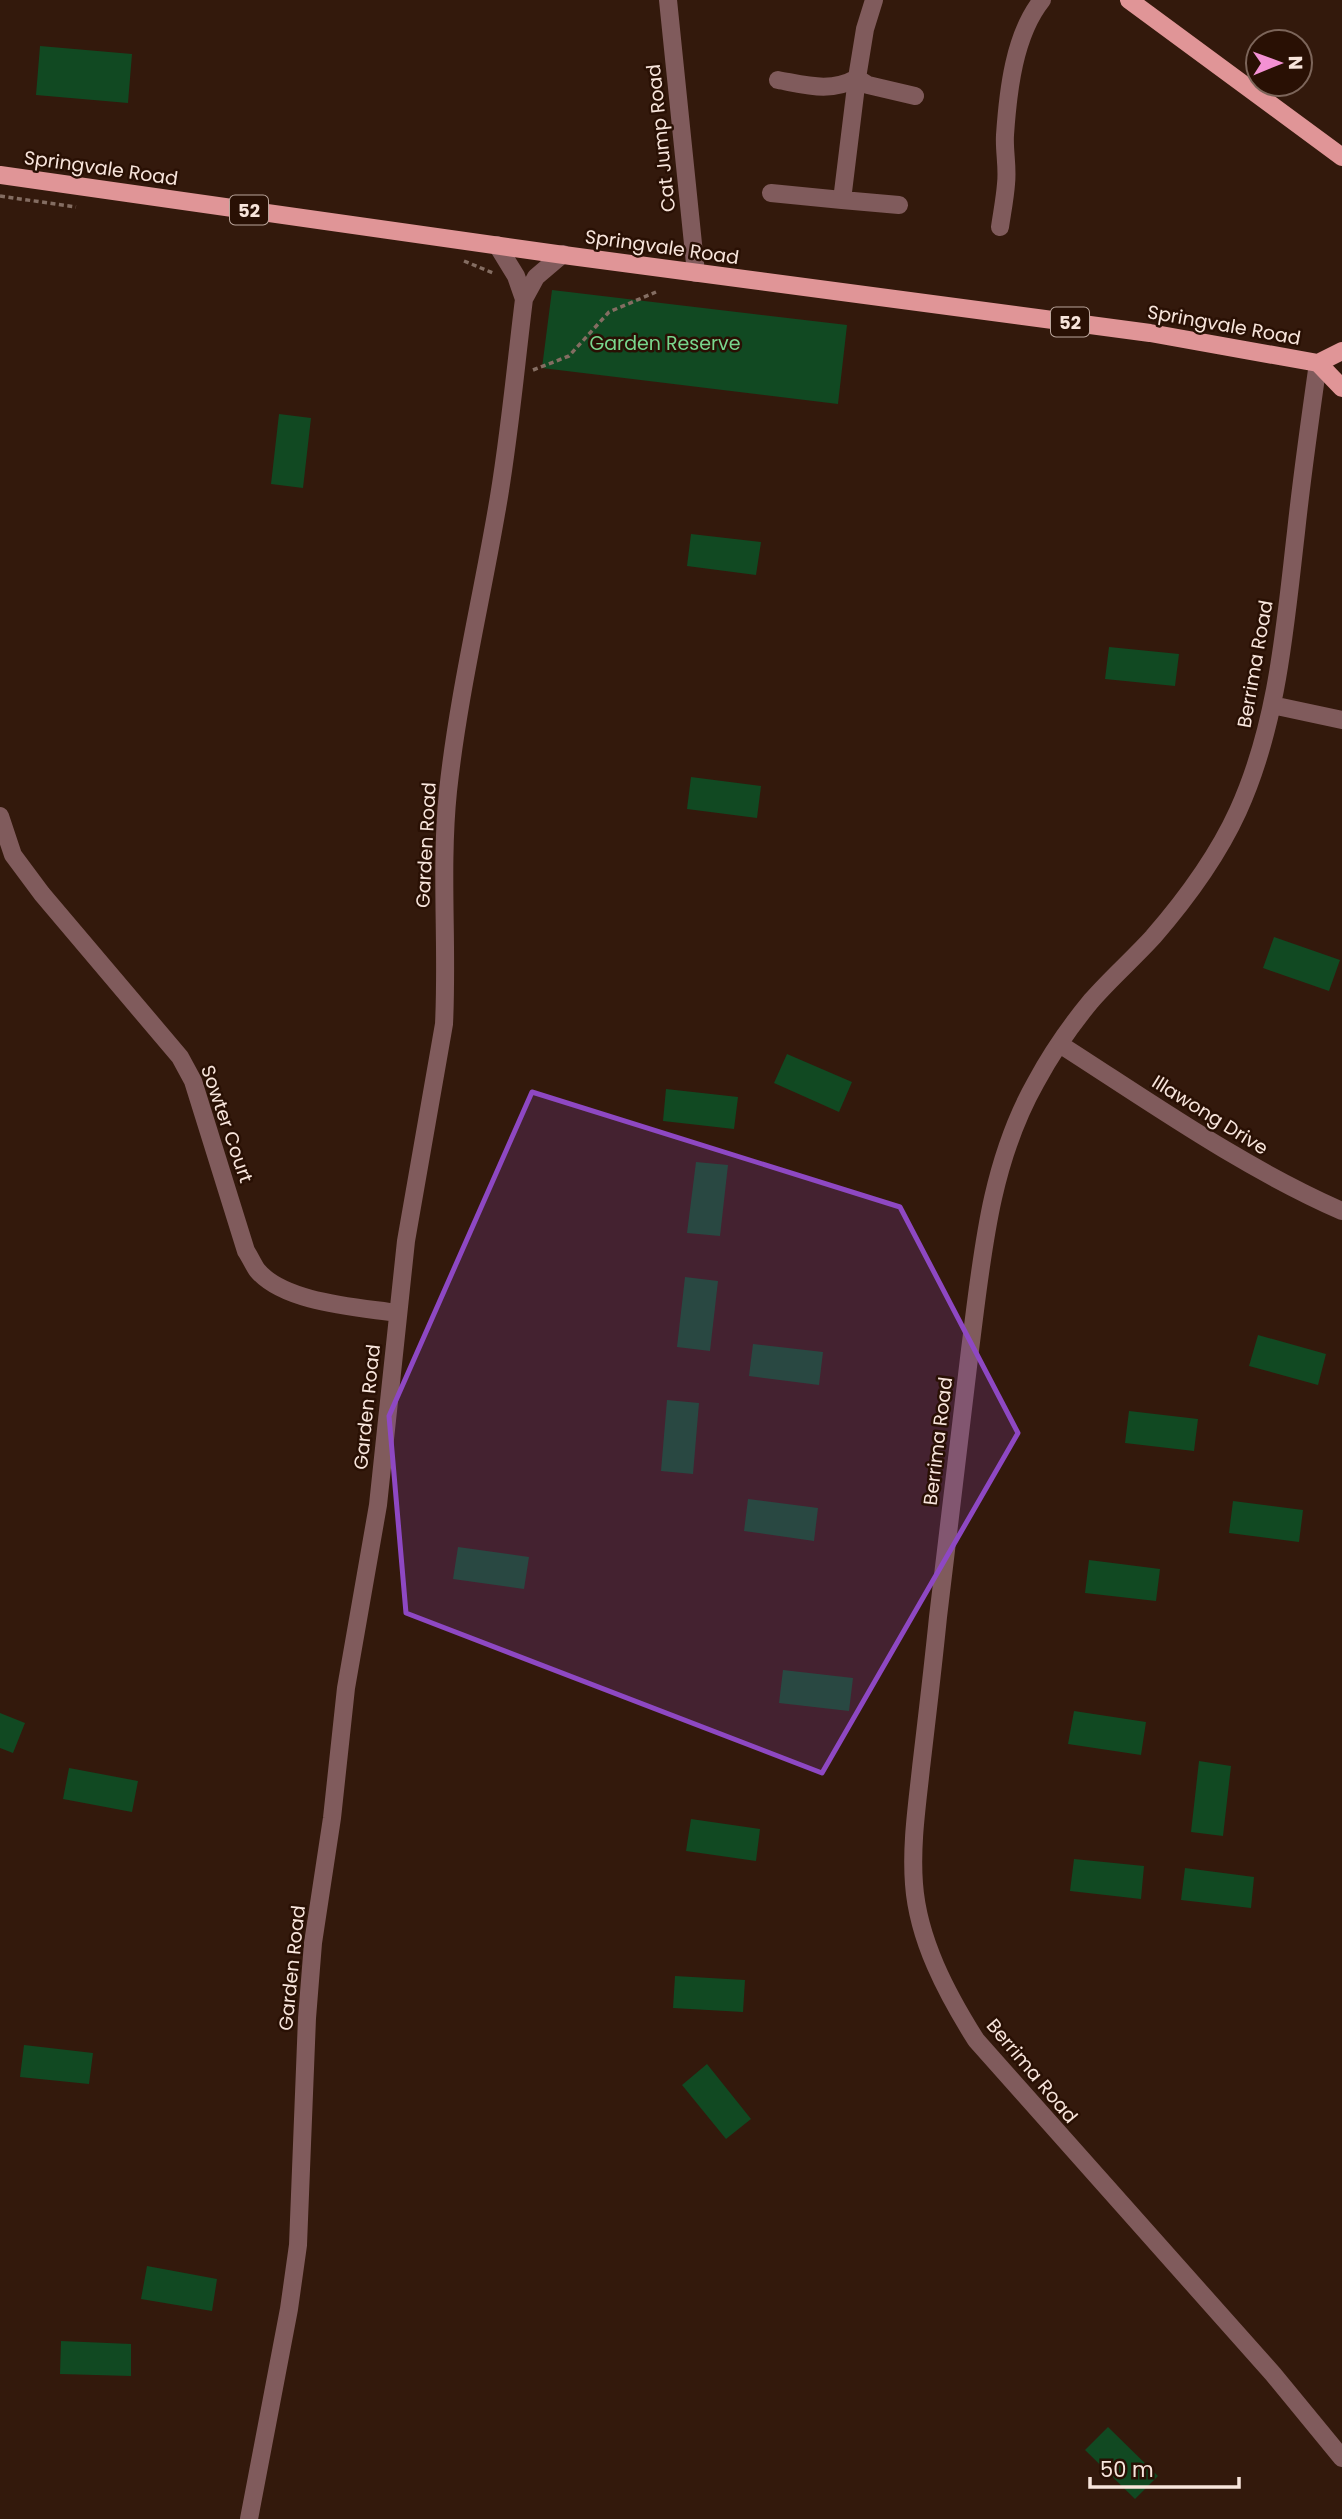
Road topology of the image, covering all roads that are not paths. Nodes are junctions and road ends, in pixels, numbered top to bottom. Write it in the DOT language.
graph roads {
  1 [pos="668,0"];
  2 [pos="874,0"];
  3 [pos="1042,0"];
  4 [pos="1129,0"];
  5 [pos="857,78"];
  6 [pos="779,80"];
  7 [pos="915,96"];
  8 [pos="1342,157"];
  9 [pos="0,175"];
  10 [pos="771,193"];
  11 [pos="842,200"];
  12 [pos="899,205"];
  13 [pos="1000,227"];
  14 [pos="497,245"];
  15 [pos="563,254"];
  16 [pos="696,272"];
  17 [pos="524,299"];
  18 [pos="1342,351"];
  19 [pos="1318,363"];
  20 [pos="1342,388"];
  21 [pos="1272,705"];
  22 [pos="1342,720"];
  23 [pos="0,816"];
  24 [pos="1060,1045"];
  25 [pos="1342,1211"];
  26 [pos="397,1313"];
  27 [pos="1342,2458"];
  28 [pos="249,2519"];
  1 -- 16 [label="street, Cat Jump Road"];
  2 -- 5 [label="street"];
  3 -- 13 [label="street"];
  4 -- 8 [label="main road"];
  5 -- 6 [label="street"];
  5 -- 7 [label="street"];
  5 -- 11 [label="street"];
  9 -- 14 [label="main road, Springvale Road / 52"];
  10 -- 11 [label="street"];
  11 -- 12 [label="street"];
  14 -- 15 [label="main road, Springvale Road / 52"];
  14 -- 17 [label="street"];
  15 -- 16 [label="main road, Springvale Road / 52"];
  15 -- 17 [label="street, Garden Road"];
  16 -- 19 [label="main road, Springvale Road / 52"];
  17 -- 26 [label="street, Garden Road"];
  18 -- 19 [label="main road, Springvale Road"];
  19 -- 20 [label="main road, Springvale Road"];
  19 -- 21 [label="street, Berrima Road"];
  21 -- 22 [label="street"];
  21 -- 24 [label="street, Berrima Road"];
  23 -- 26 [label="street, Sowter Court"];
  24 -- 25 [label="street, Illawong Drive"];
  24 -- 27 [label="street, Berrima Road"];
  26 -- 28 [label="street, Garden Road"];
}
